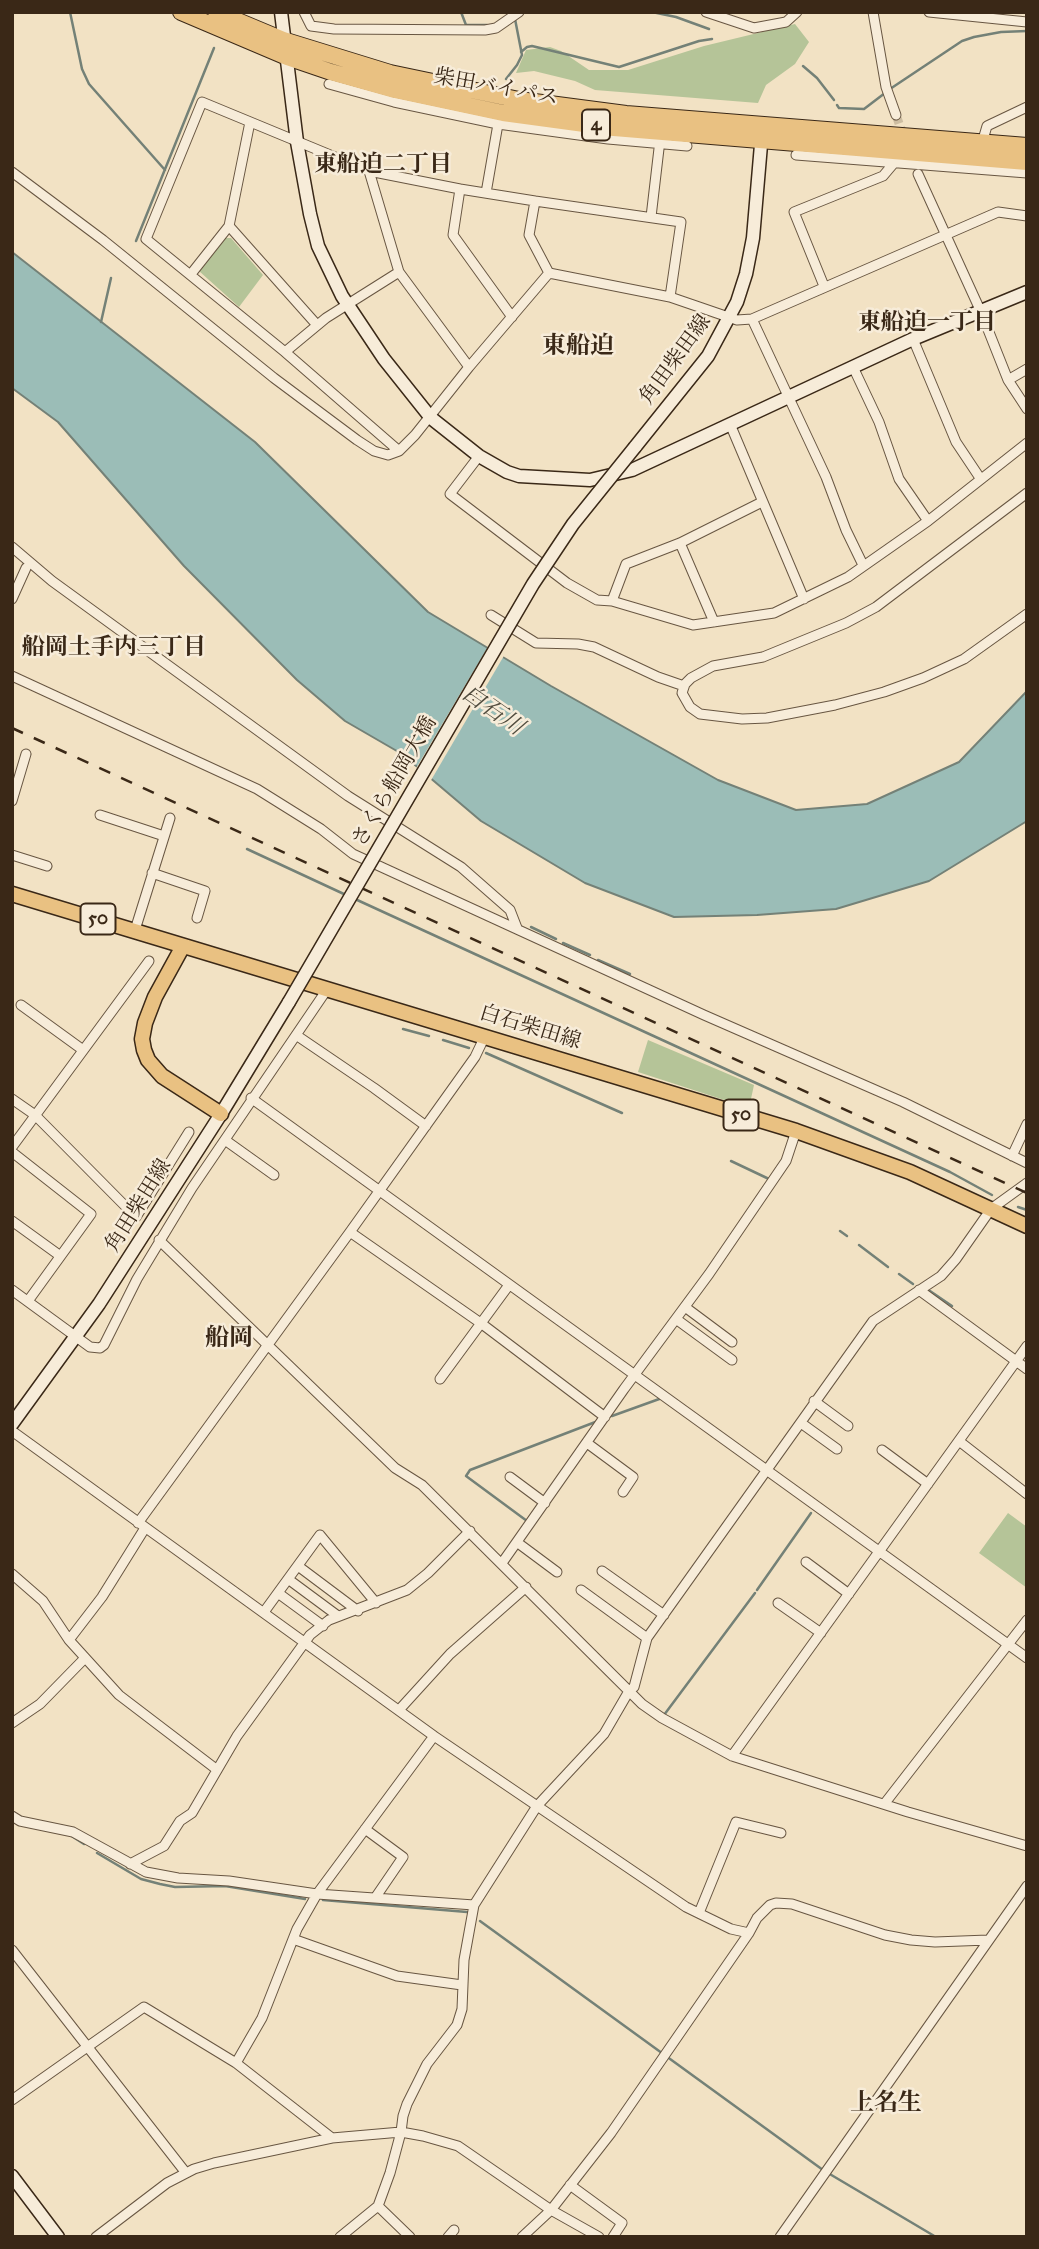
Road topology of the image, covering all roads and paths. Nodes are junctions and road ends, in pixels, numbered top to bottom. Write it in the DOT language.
graph roads {
  1 [pos="181,12"];
  2 [pos="216,12"];
  3 [pos="281,12"];
  4 [pos="304,12"];
  5 [pos="519,12"];
  6 [pos="706,12"];
  7 [pos="797,12"];
  8 [pos="873,12"];
  9 [pos="929,12"];
  10 [pos="1027,22"];
  11 [pos="283,40"];
  12 [pos="287,57"];
  13 [pos="329,84"];
  14 [pos="394,96"];
  15 [pos="1027,107"];
  16 [pos="897,115"];
  17 [pos="250,122"];
  18 [pos="498,124"];
  19 [pos="762,133"];
  20 [pos="660,138"];
  21 [pos="297,142"];
  22 [pos="982,143"];
  23 [pos="687,146"];
  24 [pos="1027,146"];
  25 [pos="796,155"];
  26 [pos="895,157"];
  27 [pos="1027,162"];
  28 [pos="369,171"];
  29 [pos="12,172"];
  30 [pos="1027,173"];
  31 [pos="918,174"];
  32 [pos="460,189"];
  33 [pos="486,193"];
  34 [pos="536,201"];
  35 [pos="1027,216"];
  36 [pos="651,217"];
  37 [pos="229,226"];
  38 [pos="945,235"];
  39 [pos="399,272"];
  40 [pos="549,273"];
  41 [pos="191,274"];
  42 [pos="824,286"];
  43 [pos="1027,292"];
  44 [pos="670,297"];
  45 [pos="347,305"];
  46 [pos="981,312"];
  47 [pos="512,317"];
  48 [pos="730,318"];
  49 [pos="752,319"];
  50 [pos="317,325"];
  51 [pos="913,339"];
  52 [pos="285,352"];
  53 [pos="469,367"];
  54 [pos="852,367"];
  55 [pos="1027,369"];
  56 [pos="1008,380"];
  57 [pos="788,397"];
  58 [pos="1027,409"];
  59 [pos="431,418"];
  60 [pos="730,424"];
  61 [pos="1027,443"];
  62 [pos="635,447"];
  63 [pos="399,452"];
  64 [pos="479,456"];
  65 [pos="980,478"];
  66 [pos="1027,493"];
  67 [pos="762,502"];
  68 [pos="928,522"];
  69 [pos="680,543"];
  70 [pos="12,547"];
  71 [pos="863,565"];
  72 [pos="26,568"];
  73 [pos="12,599"];
  74 [pos="804,599"];
  75 [pos="612,601"];
  76 [pos="1027,614"];
  77 [pos="491,615"];
  78 [pos="714,622"];
  79 [pos="12,676"];
  80 [pos="684,686"];
  81 [pos="26,754"];
  82 [pos="12,801"];
  83 [pos="100,815"];
  84 [pos="170,818"];
  85 [pos="164,836"];
  86 [pos="12,855"];
  87 [pos="47,866"];
  88 [pos="152,873"];
  89 [pos="12,894"];
  90 [pos="197,918"];
  91 [pos="517,928"];
  92 [pos="135,930"];
  93 [pos="183,946"];
  94 [pos="149,961"];
  95 [pos="328,988"];
  96 [pos="289,1002"];
  97 [pos="21,1005"];
  98 [pos="296,1035"];
  99 [pos="485,1036"];
  100 [pos="83,1050"];
  101 [pos="251,1098"];
  102 [pos="12,1099"];
  103 [pos="221,1114"];
  104 [pos="35,1115"];
  105 [pos="1027,1124"];
  106 [pos="425,1126"];
  107 [pos="796,1131"];
  108 [pos="189,1132"];
  109 [pos="225,1140"];
  110 [pos="12,1149"];
  111 [pos="1012,1156"];
  112 [pos="1027,1163"];
  113 [pos="274,1175"];
  114 [pos="1027,1183"];
  115 [pos="379,1191"];
  116 [pos="990,1209"];
  117 [pos="12,1221"];
  118 [pos="1027,1226"];
  119 [pos="350,1232"];
  120 [pos="159,1240"];
  121 [pos="59,1255"];
  122 [pos="509,1285"];
  123 [pos="12,1290"];
  124 [pos="919,1290"];
  125 [pos="28,1301"];
  126 [pos="685,1307"];
  127 [pos="676,1319"];
  128 [pos="481,1324"];
  129 [pos="76,1338"];
  130 [pos="732,1342"];
  131 [pos="267,1346"];
  132 [pos="1027,1346"];
  133 [pos="732,1360"];
  134 [pos="1016,1362"];
  135 [pos="1027,1369"];
  136 [pos="636,1375"];
  137 [pos="439,1379"];
  138 [pos="814,1401"];
  139 [pos="605,1417"];
  140 [pos="801,1423"];
  141 [pos="12,1424"];
  142 [pos="848,1426"];
  143 [pos="12,1431"];
  144 [pos="959,1441"];
  145 [pos="587,1443"];
  146 [pos="837,1449"];
  147 [pos="882,1450"];
  148 [pos="767,1470"];
  149 [pos="510,1477"];
  150 [pos="928,1484"];
  151 [pos="623,1492"];
  152 [pos="1027,1494"];
  153 [pos="545,1503"];
  154 [pos="142,1526"];
  155 [pos="470,1531"];
  156 [pos="518,1543"];
  157 [pos="879,1552"];
  158 [pos="806,1562"];
  159 [pos="502,1563"];
  160 [pos="298,1566"];
  161 [pos="602,1571"];
  162 [pos="557,1572"];
  163 [pos="12,1574"];
  164 [pos="288,1579"];
  165 [pos="526,1587"];
  166 [pos="581,1590"];
  167 [pos="278,1593"];
  168 [pos="849,1594"];
  169 [pos="376,1603"];
  170 [pos="779,1603"];
  171 [pos="358,1611"];
  172 [pos="264,1612"];
  173 [pos="664,1615"];
  174 [pos="338,1616"];
  175 [pos="1027,1620"];
  176 [pos="323,1626"];
  177 [pos="821,1633"];
  178 [pos="647,1638"];
  179 [pos="69,1640"];
  180 [pos="306,1642"];
  181 [pos="1009,1645"];
  182 [pos="85,1658"];
  183 [pos="1027,1658"];
  184 [pos="629,1691"];
  185 [pos="399,1710"];
  186 [pos="12,1723"];
  187 [pos="434,1736"];
  188 [pos="733,1756"];
  189 [pos="216,1769"];
  190 [pos="885,1803"];
  191 [pos="537,1806"];
  192 [pos="12,1816"];
  193 [pos="365,1829"];
  194 [pos="781,1833"];
  195 [pos="1027,1846"];
  196 [pos="130,1864"];
  197 [pos="1027,1886"];
  198 [pos="317,1894"];
  199 [pos="375,1898"];
  200 [pos="474,1905"];
  201 [pos="699,1913"];
  202 [pos="749,1933"];
  203 [pos="293,1939"];
  204 [pos="988,1940"];
  205 [pos="12,1950"];
  206 [pos="462,1984"];
  207 [pos="89,2047"];
  208 [pos="236,2063"];
  209 [pos="12,2100"];
  210 [pos="401,2132"];
  211 [pos="332,2138"];
  212 [pos="186,2173"];
  213 [pos="12,2176"];
  214 [pos="570,2185"];
  215 [pos="379,2206"];
  216 [pos="551,2210"];
  217 [pos="58,2237"];
  218 [pos="96,2237"];
  219 [pos="340,2237"];
  220 [pos="410,2237"];
  221 [pos="522,2237"];
  222 [pos="599,2237"];
  223 [pos="613,2237"];
  224 [pos="780,2237"];
  1 -- 12 [label="highway, 柴田バイパス / 4"];
  2 -- 11 [label="highway, 柴田バイパス / 4"];
  3 -- 11 [label="main road"];
  4 -- 5 [label="street"];
  6 -- 7 [label="street"];
  8 -- 16 [label="street"];
  9 -- 10 [label="street"];
  11 -- 12 [label="main road"];
  11 -- 19 [label="highway, 柴田バイパス / 4"];
  12 -- 14 [label="highway, 柴田バイパス / 4"];
  12 -- 21 [label="main road"];
  13 -- 14 [label="street"];
  14 -- 18 [label="street"];
  14 -- 20 [label="highway, 柴田バイパス / 4"];
  15 -- 22 [label="street"];
  17 -- 21 [label="street"];
  17 -- 37 [label="street"];
  17 -- 41 [label="street"];
  18 -- 20 [label="street"];
  18 -- 33 [label="street"];
  19 -- 20 [label="highway, 柴田バイパス / 4"];
  19 -- 22 [label="highway, 柴田バイパス / 4"];
  19 -- 26 [label="highway, 柴田バイパス / 4"];
  19 -- 48 [label="main road, 角田柴田線"];
  20 -- 23 [label="street"];
  20 -- 36 [label="street"];
  21 -- 28 [label="street"];
  21 -- 45 [label="main road"];
  22 -- 24 [label="highway, 柴田バイパス / 4"];
  25 -- 26 [label="street"];
  26 -- 27 [label="highway, 柴田バイパス / 4"];
  26 -- 30 [label="street"];
  26 -- 42 [label="street"];
  28 -- 32 [label="street"];
  28 -- 39 [label="street"];
  29 -- 63 [label="street"];
  31 -- 38 [label="street"];
  32 -- 33 [label="street"];
  32 -- 47 [label="street"];
  33 -- 34 [label="street"];
  34 -- 36 [label="street"];
  34 -- 40 [label="street"];
  35 -- 38 [label="street"];
  36 -- 44 [label="street"];
  37 -- 41 [label="street"];
  37 -- 50 [label="street"];
  38 -- 42 [label="street"];
  38 -- 46 [label="street"];
  39 -- 45 [label="street"];
  39 -- 53 [label="street"];
  40 -- 44 [label="street"];
  40 -- 47 [label="street"];
  41 -- 52 [label="street"];
  42 -- 49 [label="street"];
  43 -- 46 [label="main road"];
  44 -- 48 [label="street"];
  45 -- 50 [label="street"];
  45 -- 59 [label="main road"];
  46 -- 51 [label="main road"];
  46 -- 56 [label="street"];
  47 -- 53 [label="street"];
  48 -- 49 [label="street"];
  48 -- 62 [label="main road, 角田柴田線"];
  49 -- 57 [label="street"];
  50 -- 52 [label="street"];
  51 -- 54 [label="main road"];
  51 -- 65 [label="street"];
  52 -- 63 [label="street"];
  53 -- 59 [label="street"];
  54 -- 57 [label="main road"];
  54 -- 68 [label="street"];
  55 -- 56 [label="street"];
  56 -- 58 [label="street"];
  57 -- 60 [label="main road"];
  57 -- 71 [label="street"];
  59 -- 63 [label="street"];
  59 -- 64 [label="main road"];
  60 -- 64 [label="main road"];
  60 -- 67 [label="street"];
  61 -- 65 [label="street"];
  62 -- 96 [label="main road, さくら船岡大橋, bridge"];
  64 -- 75 [label="street"];
  65 -- 68 [label="street"];
  66 -- 80 [label="street"];
  67 -- 69 [label="street"];
  67 -- 74 [label="street"];
  68 -- 71 [label="street"];
  69 -- 75 [label="street"];
  69 -- 78 [label="street"];
  70 -- 91 [label="street"];
  71 -- 74 [label="street"];
  72 -- 73 [label="street"];
  74 -- 78 [label="street"];
  75 -- 78 [label="street"];
  76 -- 80 [label="street"];
  77 -- 80 [label="street"];
  79 -- 91 [label="street"];
  81 -- 82 [label="street"];
  83 -- 85 [label="street"];
  84 -- 85 [label="street"];
  85 -- 88 [label="street"];
  86 -- 87 [label="street"];
  88 -- 90 [label="street"];
  88 -- 92 [label="street"];
  89 -- 92 [label="main road, 白石柴田線 / 50"];
  91 -- 111 [label="street"];
  92 -- 93 [label="main road, 白石柴田線 / 50"];
  93 -- 95 [label="main road, 白石柴田線 / 50"];
  93 -- 103 [label="main road"];
  94 -- 100 [label="street"];
  95 -- 98 [label="street"];
  95 -- 99 [label="main road, 白石柴田線 / 50"];
  96 -- 103 [label="main road, 角田柴田線"];
  97 -- 100 [label="street"];
  98 -- 101 [label="street"];
  98 -- 106 [label="street"];
  99 -- 106 [label="street"];
  99 -- 107 [label="main road, 白石柴田線 / 50"];
  100 -- 104 [label="street"];
  101 -- 109 [label="street"];
  101 -- 115 [label="street"];
  102 -- 104 [label="street"];
  103 -- 129 [label="main road, 角田柴田線"];
  104 -- 108 [label="street"];
  104 -- 110 [label="street"];
  105 -- 111 [label="street"];
  106 -- 115 [label="street"];
  107 -- 116 [label="main road, 白石柴田線 / 50"];
  107 -- 126 [label="street"];
  109 -- 113 [label="street"];
  109 -- 120 [label="street"];
  110 -- 121 [label="street"];
  111 -- 112 [label="street"];
  114 -- 116 [label="street"];
  115 -- 119 [label="street"];
  115 -- 122 [label="street"];
  116 -- 118 [label="main road, 白石柴田線 / 50"];
  116 -- 124 [label="street"];
  117 -- 121 [label="street"];
  119 -- 128 [label="street"];
  119 -- 131 [label="street"];
  120 -- 129 [label="street"];
  120 -- 131 [label="street"];
  121 -- 125 [label="street"];
  122 -- 128 [label="street"];
  122 -- 136 [label="street"];
  123 -- 125 [label="street"];
  124 -- 134 [label="street"];
  124 -- 138 [label="street"];
  125 -- 129 [label="street"];
  126 -- 127 [label="street"];
  126 -- 130 [label="street"];
  127 -- 133 [label="street"];
  127 -- 136 [label="street"];
  128 -- 137 [label="street"];
  128 -- 139 [label="street"];
  129 -- 141 [label="main road, 角田柴田線"];
  131 -- 154 [label="street"];
  131 -- 155 [label="street"];
  132 -- 134 [label="street"];
  134 -- 135 [label="street"];
  134 -- 144 [label="street"];
  136 -- 139 [label="street"];
  136 -- 148 [label="street"];
  138 -- 140 [label="street"];
  138 -- 142 [label="street"];
  139 -- 145 [label="street"];
  140 -- 146 [label="street"];
  140 -- 148 [label="street"];
  143 -- 154 [label="street"];
  144 -- 150 [label="street"];
  144 -- 152 [label="street"];
  145 -- 151 [label="street"];
  145 -- 153 [label="street"];
  147 -- 150 [label="street"];
  148 -- 157 [label="street"];
  148 -- 173 [label="street"];
  149 -- 153 [label="street"];
  150 -- 157 [label="street"];
  153 -- 156 [label="street"];
  154 -- 172 [label="street"];
  154 -- 179 [label="street"];
  155 -- 159 [label="street"];
  155 -- 169 [label="street"];
  156 -- 159 [label="street"];
  156 -- 162 [label="street"];
  157 -- 168 [label="street"];
  157 -- 181 [label="street"];
  158 -- 168 [label="street"];
  159 -- 165 [label="street"];
  160 -- 164 [label="street"];
  160 -- 169 [label="street"];
  160 -- 171 [label="street"];
  161 -- 173 [label="street"];
  163 -- 179 [label="street"];
  164 -- 167 [label="street"];
  164 -- 174 [label="street"];
  165 -- 184 [label="street"];
  165 -- 185 [label="street"];
  166 -- 178 [label="street"];
  167 -- 172 [label="street"];
  167 -- 176 [label="street"];
  168 -- 177 [label="street"];
  169 -- 171 [label="street"];
  170 -- 177 [label="street"];
  171 -- 174 [label="street"];
  172 -- 180 [label="street"];
  173 -- 178 [label="street"];
  174 -- 176 [label="street"];
  175 -- 181 [label="street"];
  176 -- 180 [label="street"];
  177 -- 188 [label="street"];
  178 -- 184 [label="street"];
  179 -- 182 [label="street"];
  180 -- 185 [label="street"];
  180 -- 189 [label="street"];
  181 -- 183 [label="street"];
  181 -- 190 [label="street"];
  182 -- 186 [label="street"];
  182 -- 189 [label="street"];
  184 -- 188 [label="street"];
  184 -- 191 [label="street"];
  185 -- 187 [label="street"];
  187 -- 191 [label="street"];
  187 -- 193 [label="street"];
  188 -- 190 [label="street"];
  189 -- 196 [label="street"];
  190 -- 195 [label="street"];
  191 -- 200 [label="street"];
  191 -- 201 [label="street"];
  192 -- 196 [label="street"];
  193 -- 198 [label="street"];
  193 -- 199 [label="street"];
  194 -- 201 [label="street"];
  196 -- 198 [label="street"];
  197 -- 204 [label="street"];
  198 -- 199 [label="street"];
  198 -- 203 [label="street"];
  199 -- 200 [label="street"];
  200 -- 206 [label="street"];
  201 -- 202 [label="street"];
  202 -- 204 [label="street"];
  202 -- 214 [label="street"];
  203 -- 206 [label="street"];
  203 -- 208 [label="street"];
  204 -- 224 [label="street"];
  205 -- 207 [label="street"];
  206 -- 210 [label="street"];
  207 -- 208 [label="street"];
  207 -- 209 [label="street"];
  207 -- 212 [label="street"];
  208 -- 211 [label="street"];
  210 -- 211 [label="street"];
  210 -- 215 [label="street"];
  210 -- 216 [label="street"];
  211 -- 212 [label="street"];
  212 -- 218 [label="street"];
  213 -- 217 [label="main road"];
  214 -- 216 [label="street"];
  214 -- 223 [label="street"];
  215 -- 219 [label="street"];
  215 -- 220 [label="street"];
  216 -- 221 [label="street"];
  216 -- 222 [label="street"];
}
